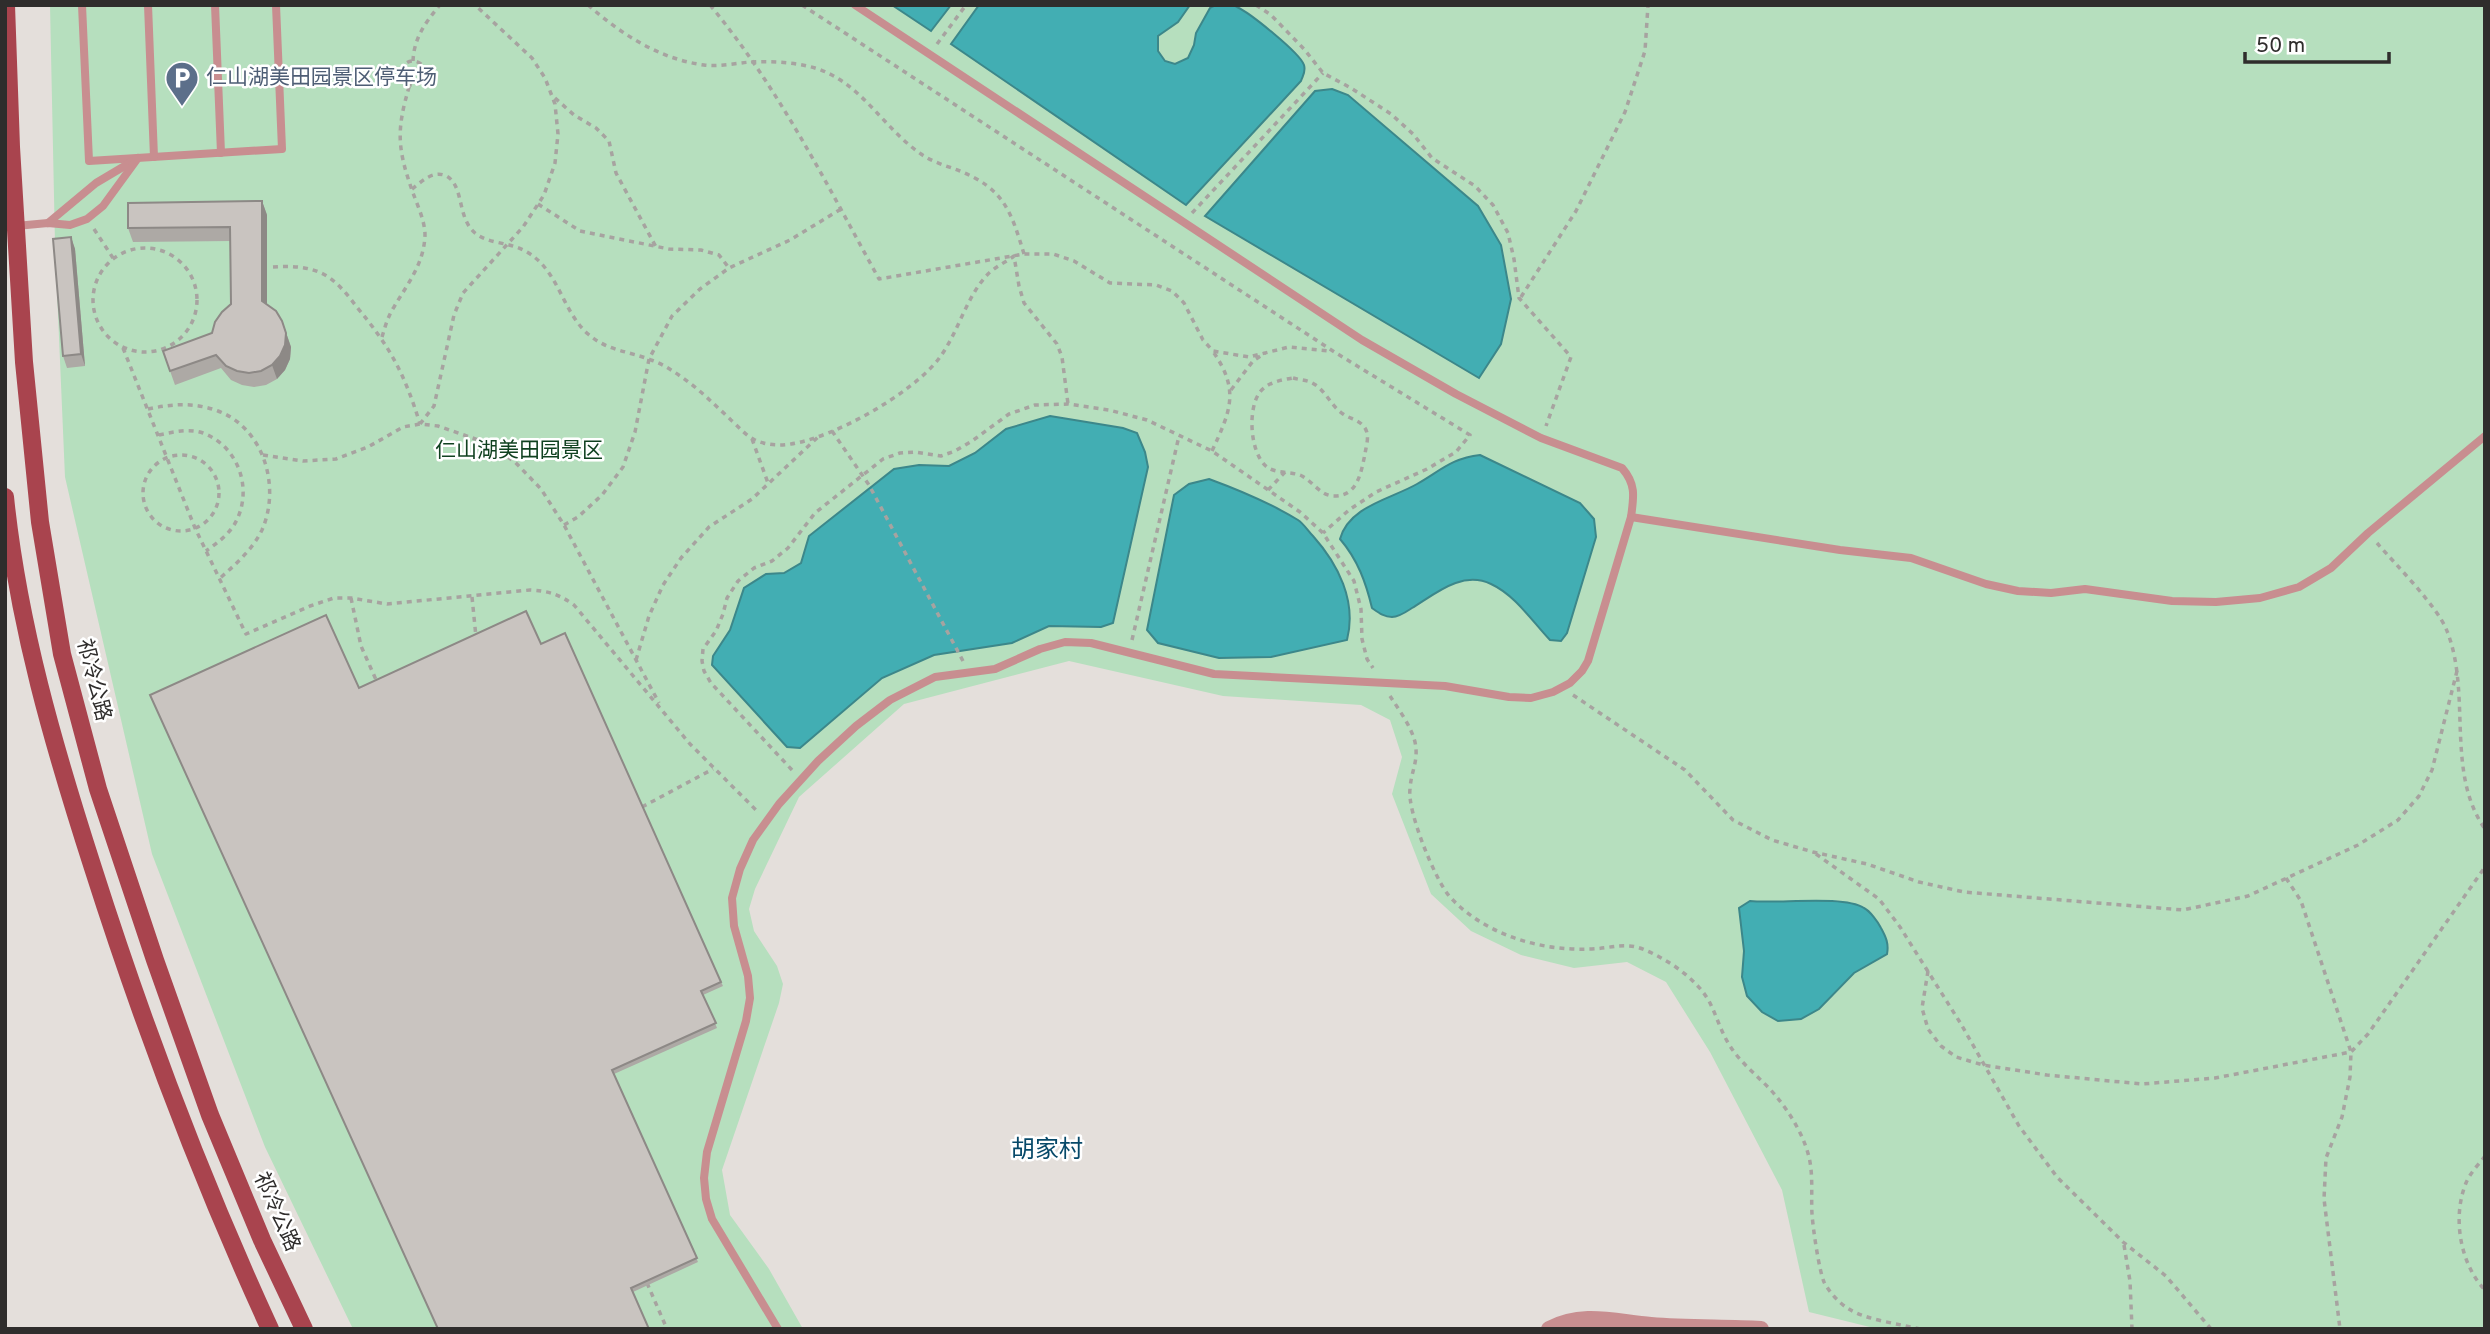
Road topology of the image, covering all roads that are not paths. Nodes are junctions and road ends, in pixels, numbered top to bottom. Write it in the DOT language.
graph roads {
  1 [pos="6,5"];
  2 [pos="82,5"];
  3 [pos="148,5"];
  4 [pos="215,5"];
  5 [pos="276,5"];
  6 [pos="855,5"];
  7 [pos="221,153"];
  8 [pos="154,157"];
  9 [pos="138,158"];
  10 [pos="48,223"];
  11 [pos="16,226"];
  12 [pos="2485,436"];
  13 [pos="5,497"];
  14 [pos="1632,517"];
  15 [pos="271,1329"];
  16 [pos="304,1329"];
  17 [pos="778,1329"];
  18 [pos="1549,1329"];
  19 [pos="1761,1329"];
  1 -- 11 [label="main road, 祁冷公路"];
  2 -- 9 [label="lane"];
  3 -- 8 [label="lane"];
  4 -- 7 [label="lane"];
  5 -- 7 [label="lane"];
  6 -- 14 [label="lane"];
  7 -- 8 [label="lane"];
  8 -- 9 [label="lane"];
  9 -- 10 [label="lane"];
  9 -- 10 [label="lane"];
  10 -- 11 [label="lane"];
  11 -- 16 [label="main road, 祁冷公路"];
  12 -- 14 [label="lane"];
  13 -- 15 [label="main road"];
  14 -- 17 [label="lane"];
  18 -- 19 [label="street"];
}
